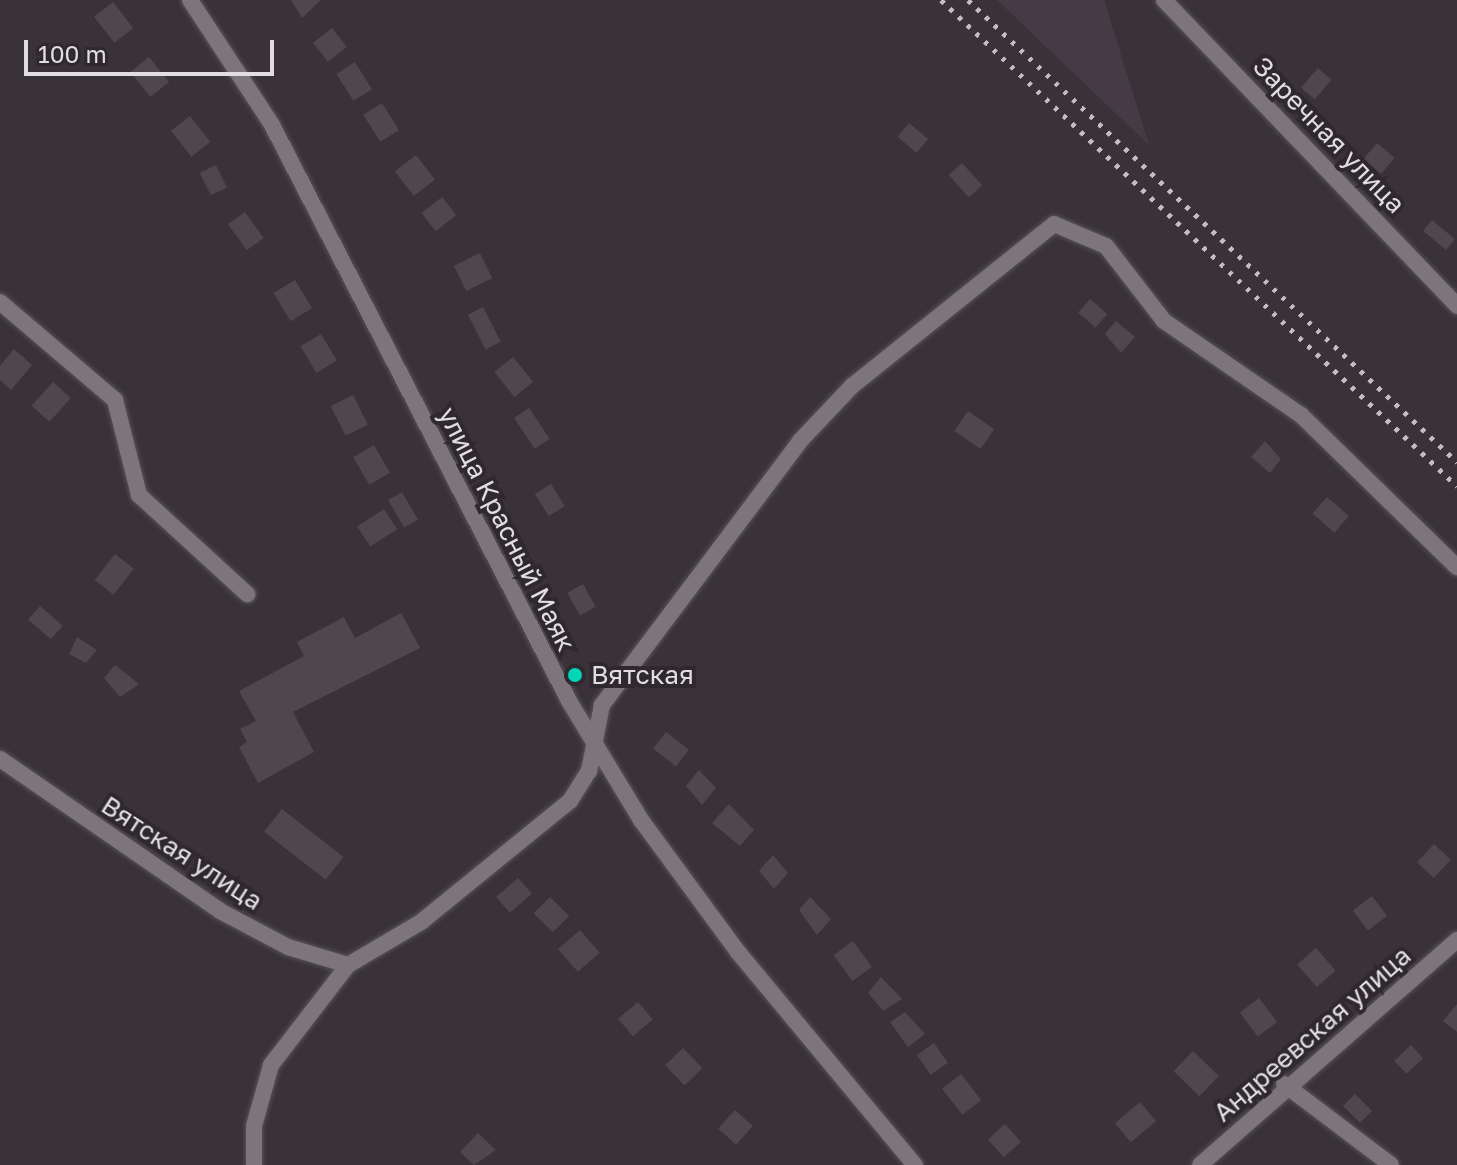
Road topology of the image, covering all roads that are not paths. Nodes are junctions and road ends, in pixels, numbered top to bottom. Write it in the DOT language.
graph roads {
  1 [pos="190,0"];
  2 [pos="1164,0"];
  3 [pos="0,302"];
  4 [pos="1457,306"];
  5 [pos="1457,567"];
  6 [pos="247,594"];
  7 [pos="596,747"];
  8 [pos="0,759"];
  9 [pos="1457,940"];
  10 [pos="348,965"];
  11 [pos="1284,1084"];
  12 [pos="254,1165"];
  13 [pos="915,1165"];
  14 [pos="1200,1165"];
  15 [pos="1391,1165"];
  1 -- 7 [label="street, улица Красный Маяк"];
  2 -- 4 [label="street, Заречная улица"];
  3 -- 6 [label="street"];
  5 -- 7 [label="street"];
  7 -- 10 [label="street"];
  7 -- 13 [label="street, улица Красный Маяк"];
  8 -- 10 [label="street, Вятская улица"];
  9 -- 11 [label="street, Андреевская улица"];
  10 -- 12 [label="street"];
  11 -- 14 [label="street, Андреевская улица"];
  11 -- 15 [label="street"];
}
